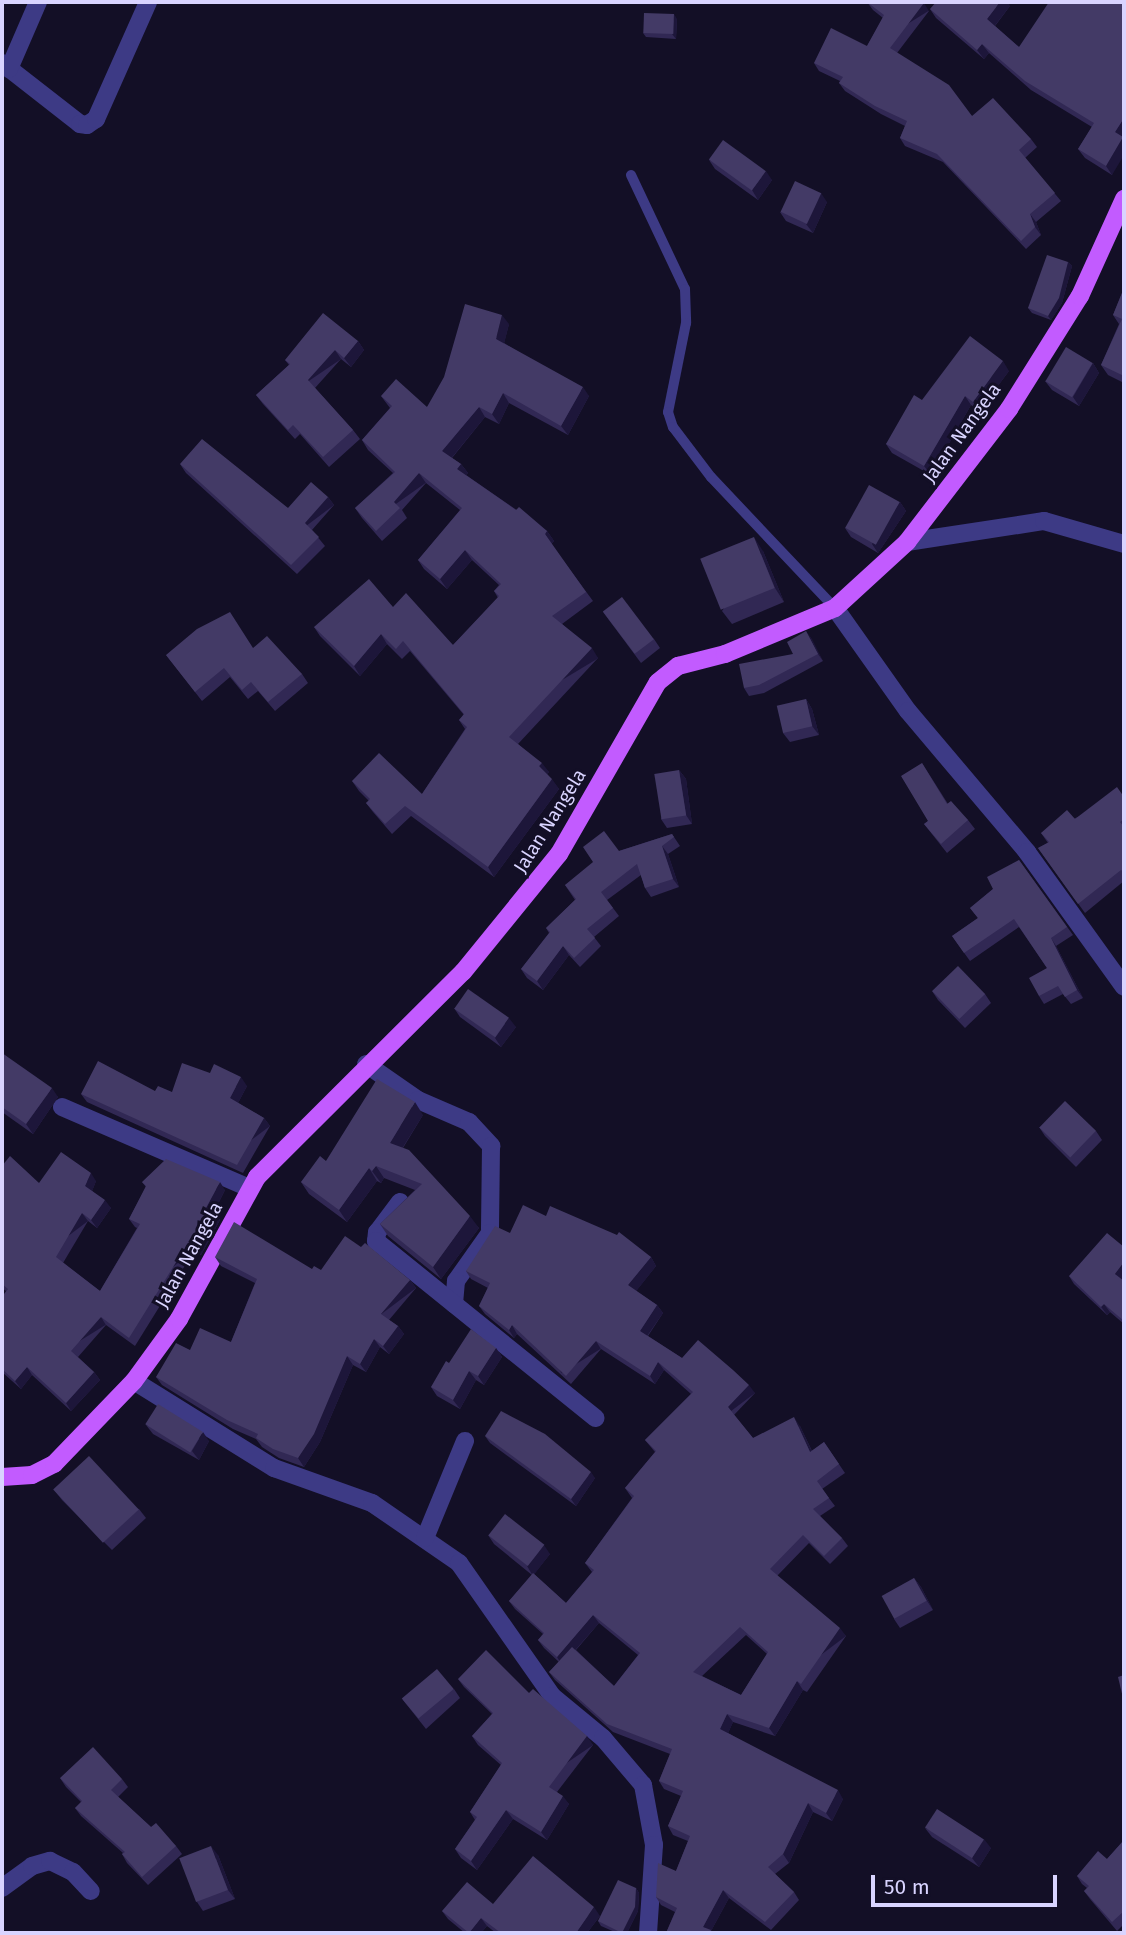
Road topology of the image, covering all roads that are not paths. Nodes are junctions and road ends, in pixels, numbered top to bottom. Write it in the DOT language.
graph roads {
  1 [pos="38,2"];
  2 [pos="148,2"];
  3 [pos="6,66"];
  4 [pos="631,175"];
  5 [pos="1124,199"];
  6 [pos="907,542"];
  7 [pos="1124,544"];
  8 [pos="835,608"];
  9 [pos="1124,987"];
  10 [pos="366,1064"];
  11 [pos="62,1107"];
  12 [pos="249,1188"];
  13 [pos="400,1202"];
  14 [pos="454,1304"];
  15 [pos="134,1381"];
  16 [pos="595,1418"];
  17 [pos="465,1441"];
  18 [pos="2,1478"];
  19 [pos="425,1538"];
  20 [pos="2,1888"];
  21 [pos="90,1891"];
  22 [pos="648,1933"];
  1 -- 3 [label="street"];
  2 -- 3 [label="street"];
  4 -- 8 [label="lane"];
  5 -- 6 [label="main road, Jalan Nangela"];
  6 -- 7 [label="street"];
  6 -- 8 [label="main road, Jalan Nangela"];
  8 -- 9 [label="street"];
  8 -- 10 [label="main road, Jalan Nangela"];
  10 -- 12 [label="main road, Jalan Nangela"];
  10 -- 14 [label="street"];
  11 -- 12 [label="street"];
  12 -- 15 [label="main road, Jalan Nangela"];
  13 -- 14 [label="street"];
  14 -- 16 [label="street"];
  15 -- 18 [label="main road, Jalan Nangela"];
  15 -- 19 [label="street"];
  17 -- 19 [label="street"];
  19 -- 22 [label="street"];
  20 -- 21 [label="street"];
}
